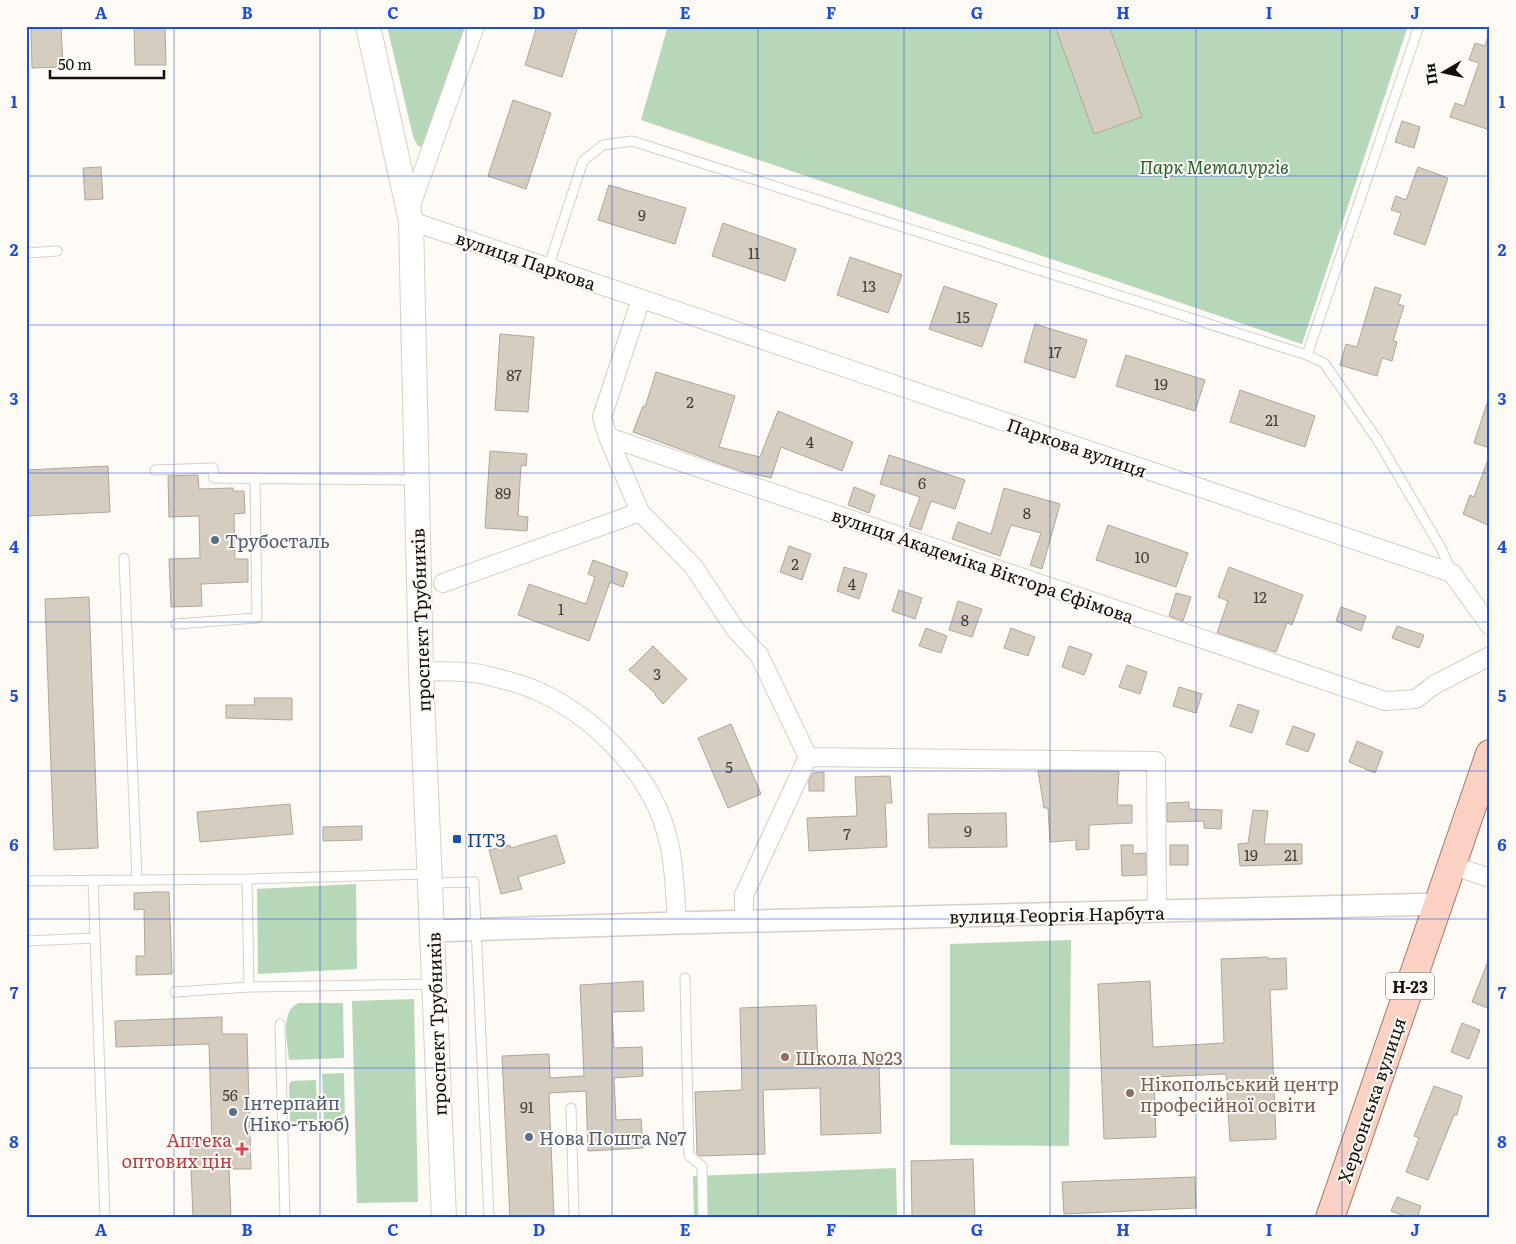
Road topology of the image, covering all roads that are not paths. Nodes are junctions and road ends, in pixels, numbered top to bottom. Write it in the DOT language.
graph roads {
  1 [pos="368,26"];
  2 [pos="475,26"];
  3 [pos="1419,26"];
  4 [pos="410,216"];
  5 [pos="57,251"];
  6 [pos="26,253"];
  7 [pos="548,268"];
  8 [pos="641,299"];
  9 [pos="1307,355"];
  10 [pos="608,437"];
  11 [pos="155,470"];
  12 [pos="255,478"];
  13 [pos="416,480"];
  14 [pos="640,512"];
  15 [pos="124,558"];
  16 [pos="1452,574"];
  17 [pos="443,583"];
  18 [pos="176,624"];
  19 [pos="1490,626"];
  20 [pos="1490,656"];
  21 [pos="421,671"];
  22 [pos="1490,754"];
  23 [pos="808,757"];
  24 [pos="1451,865"];
  25 [pos="431,878"];
  26 [pos="1490,878"];
  27 [pos="137,879"];
  28 [pos="247,879"];
  29 [pos="93,880"];
  30 [pos="26,881"];
  31 [pos="1438,904"];
  32 [pos="1157,912"];
  33 [pos="744,921"];
  34 [pos="677,923"];
  35 [pos="475,930"];
  36 [pos="432,931"];
  37 [pos="95,938"];
  38 [pos="26,941"];
  39 [pos="685,978"];
  40 [pos="434,984"];
  41 [pos="249,987"];
  42 [pos="175,992"];
  43 [pos="280,1024"];
  44 [pos="571,1108"];
  45 [pos="106,1218"];
  46 [pos="284,1218"];
  47 [pos="444,1218"];
  48 [pos="489,1218"];
  49 [pos="574,1218"];
  50 [pos="703,1218"];
  51 [pos="1330,1218"];
  1 -- 4 [label="main road, проспект Трубників"];
  2 -- 4 [label="street"];
  3 -- 9 [label="lane"];
  4 -- 7 [label="street, вулиця Паркова"];
  4 -- 13 [label="main road, проспект Трубників"];
  5 -- 6 [label="lane"];
  7 -- 8 [label="street, вулиця Паркова"];
  7 -- 9 [label="lane"];
  8 -- 10 [label="street"];
  8 -- 16 [label="street, Паркова вулиця"];
  9 -- 16 [label="lane"];
  10 -- 14 [label="street"];
  10 -- 20 [label="street, вулиця Академіка Віктора Єфімова"];
  11 -- 12 [label="lane"];
  12 -- 13 [label="lane"];
  12 -- 18 [label="lane"];
  13 -- 21 [label="main road, проспект Трубників"];
  14 -- 17 [label="street"];
  14 -- 23 [label="street"];
  15 -- 27 [label="lane"];
  16 -- 19 [label="street"];
  21 -- 25 [label="main road, проспект Трубників"];
  21 -- 34 [label="street"];
  22 -- 24 [label="main road, Херсонська вулиця / Н-23"];
  23 -- 32 [label="street"];
  23 -- 33 [label="street"];
  24 -- 26 [label="street"];
  24 -- 31 [label="main road, Херсонська вулиця / Н-23"];
  25 -- 28 [label="lane"];
  25 -- 35 [label="lane"];
  25 -- 36 [label="main road, проспект Трубників"];
  27 -- 28 [label="lane"];
  27 -- 29 [label="lane"];
  28 -- 41 [label="lane"];
  29 -- 30 [label="lane"];
  29 -- 37 [label="lane"];
  31 -- 32 [label="street, вулиця Георгія Нарбута"];
  31 -- 51 [label="main road, Херсонська вулиця / Н-23"];
  32 -- 33 [label="street, вулиця Георгія Нарбута"];
  33 -- 34 [label="street, вулиця Георгія Нарбута"];
  34 -- 35 [label="street, вулиця Георгія Нарбута"];
  35 -- 36 [label="street, вулиця Георгія Нарбута"];
  35 -- 48 [label="lane"];
  36 -- 40 [label="main road, проспект Трубників"];
  37 -- 38 [label="lane"];
  37 -- 45 [label="lane"];
  39 -- 50 [label="lane"];
  40 -- 41 [label="lane"];
  40 -- 47 [label="main road, проспект Трубників"];
  41 -- 42 [label="lane"];
  43 -- 46 [label="lane"];
  44 -- 49 [label="lane"];
}
